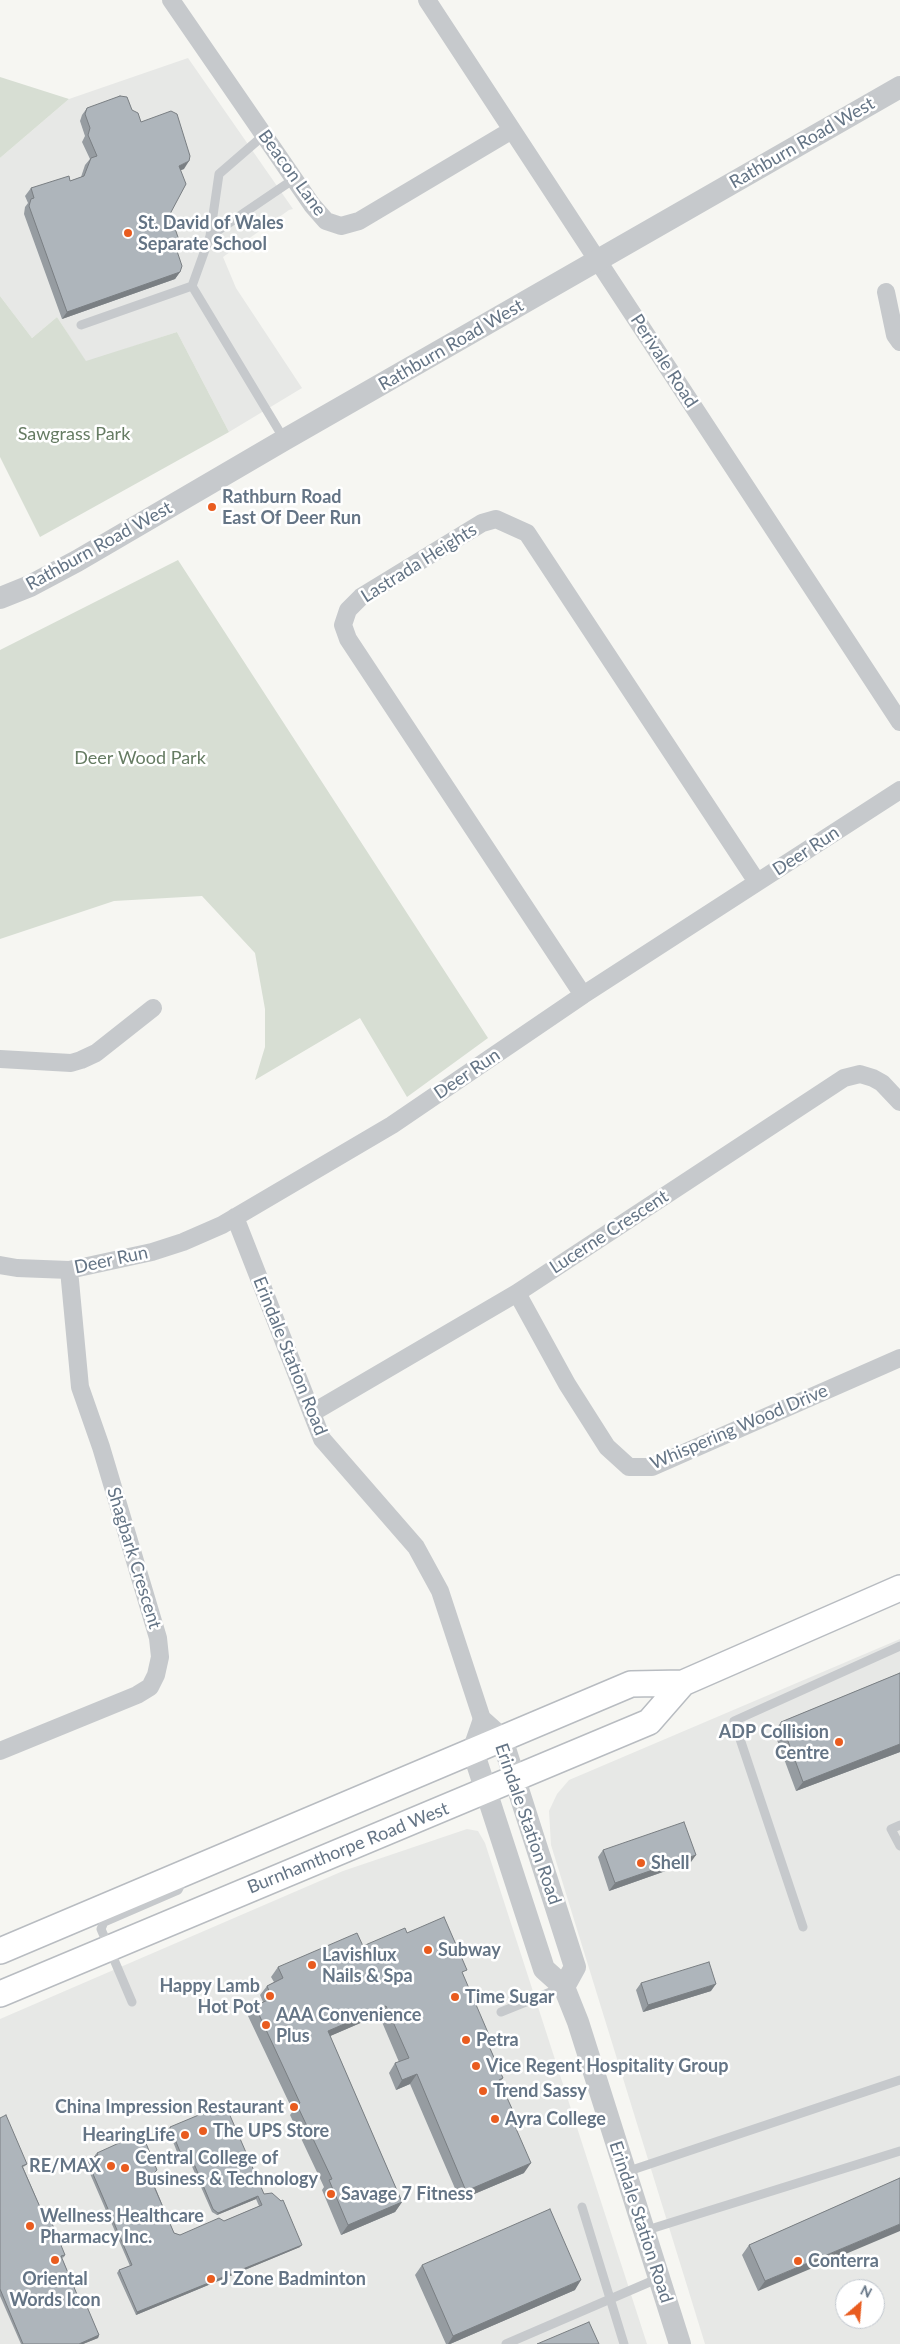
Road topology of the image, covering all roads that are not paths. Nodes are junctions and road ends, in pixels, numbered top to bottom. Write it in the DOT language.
graph roads {
  1 [pos="171,0"];
  2 [pos="427,0"];
  3 [pos="900,87"];
  4 [pos="512,130"];
  5 [pos="264,135"];
  6 [pos="294,179"];
  7 [pos="210,236"];
  8 [pos="598,260"];
  9 [pos="192,286"];
  10 [pos="886,292"];
  11 [pos="81,325"];
  12 [pos="900,342"];
  13 [pos="284,440"];
  14 [pos="0,598"];
  15 [pos="900,722"];
  16 [pos="900,790"];
  17 [pos="757,882"];
  18 [pos="583,995"];
  19 [pos="153,1008"];
  20 [pos="0,1059"];
  21 [pos="900,1102"];
  22 [pos="235,1217"];
  23 [pos="0,1266"];
  24 [pos="69,1270"];
  25 [pos="517,1293"];
  26 [pos="900,1358"];
  27 [pos="312,1413"];
  28 [pos="900,1588"];
  29 [pos="900,1646"];
  30 [pos="682,1683"];
  31 [pos="483,1722"];
  32 [pos="502,1739"];
  33 [pos="0,1751"];
  34 [pos="473,1751"];
  35 [pos="515,1779"];
  36 [pos="486,1791"];
  37 [pos="900,1825"];
  38 [pos="900,1846"];
  39 [pos="188,1871"];
  40 [pos="803,1927"];
  41 [pos="108,1948"];
  42 [pos="0,1951"];
  43 [pos="564,1987"];
  44 [pos="0,1994"];
  45 [pos="132,2002"];
  46 [pos="501,2012"];
  47 [pos="900,2080"];
  48 [pos="900,2151"];
  49 [pos="625,2172"];
  50 [pos="582,2207"];
  51 [pos="644,2231"];
  52 [pos="659,2278"];
  53 [pos="610,2298"];
  54 [pos="506,2344"];
  55 [pos="624,2344"];
  56 [pos="680,2344"];
  1 -- 5 [label="street, Beacon Lane"];
  2 -- 4 [label="street, Perivale Road"];
  3 -- 8 [label="street, Rathburn Road West"];
  4 -- 6 [label="street, Beacon Lane"];
  4 -- 8 [label="street, Perivale Road"];
  5 -- 6 [label="street, Beacon Lane"];
  5 -- 7 [label="lane"];
  6 -- 7 [label="lane"];
  7 -- 9 [label="lane"];
  8 -- 13 [label="street, Rathburn Road West"];
  8 -- 15 [label="street, Perivale Road"];
  9 -- 11 [label="lane"];
  9 -- 13 [label="lane"];
  10 -- 12 [label="street"];
  13 -- 14 [label="street, Rathburn Road West"];
  16 -- 17 [label="street, Deer Run"];
  17 -- 18 [label="street, Deer Run"];
  17 -- 18 [label="street, Lastrada Heights"];
  18 -- 22 [label="street, Deer Run"];
  19 -- 20 [label="street"];
  21 -- 25 [label="street, Lucerne Crescent"];
  22 -- 24 [label="street, Deer Run"];
  22 -- 27 [label="street, Erindale Station Road"];
  23 -- 24 [label="street, Deer Run"];
  24 -- 33 [label="street, Shagbark Crescent"];
  25 -- 26 [label="street, Whispering Wood Drive"];
  25 -- 27 [label="street, Lucerne Crescent"];
  27 -- 31 [label="street, Erindale Station Road"];
  28 -- 30 [label="main road, Burnhamthorpe Road West"];
  29 -- 40 [label="lane"];
  30 -- 32 [label="main road, Burnhamthorpe Road West"];
  30 -- 35 [label="main road, Burnhamthorpe Road West"];
  31 -- 32 [label="street, Erindale Station Road"];
  31 -- 34 [label="street, Erindale Station Road"];
  32 -- 34 [label="main road, Burnhamthorpe Road West"];
  32 -- 35 [label="street, Erindale Station Road"];
  34 -- 36 [label="street, Erindale Station Road"];
  34 -- 39 [label="main road, Burnhamthorpe Road West"];
  35 -- 36 [label="main road, Burnhamthorpe Road West"];
  35 -- 43 [label="street, Erindale Station Road"];
  36 -- 41 [label="main road, Burnhamthorpe Road West"];
  36 -- 43 [label="street, Erindale Station Road"];
  37 -- 38 [label="lane"];
  39 -- 41 [label="lane"];
  39 -- 42 [label="main road, Burnhamthorpe Road West"];
  41 -- 44 [label="main road, Burnhamthorpe Road West"];
  41 -- 45 [label="lane"];
  43 -- 46 [label="lane"];
  43 -- 49 [label="street, Erindale Station Road"];
  47 -- 49 [label="lane"];
  48 -- 51 [label="lane"];
  49 -- 51 [label="street, Erindale Station Road"];
  50 -- 53 [label="lane"];
  51 -- 52 [label="street, Erindale Station Road"];
  52 -- 53 [label="lane"];
  52 -- 56 [label="street, Erindale Station Road"];
  53 -- 54 [label="lane"];
  53 -- 55 [label="lane"];
}
